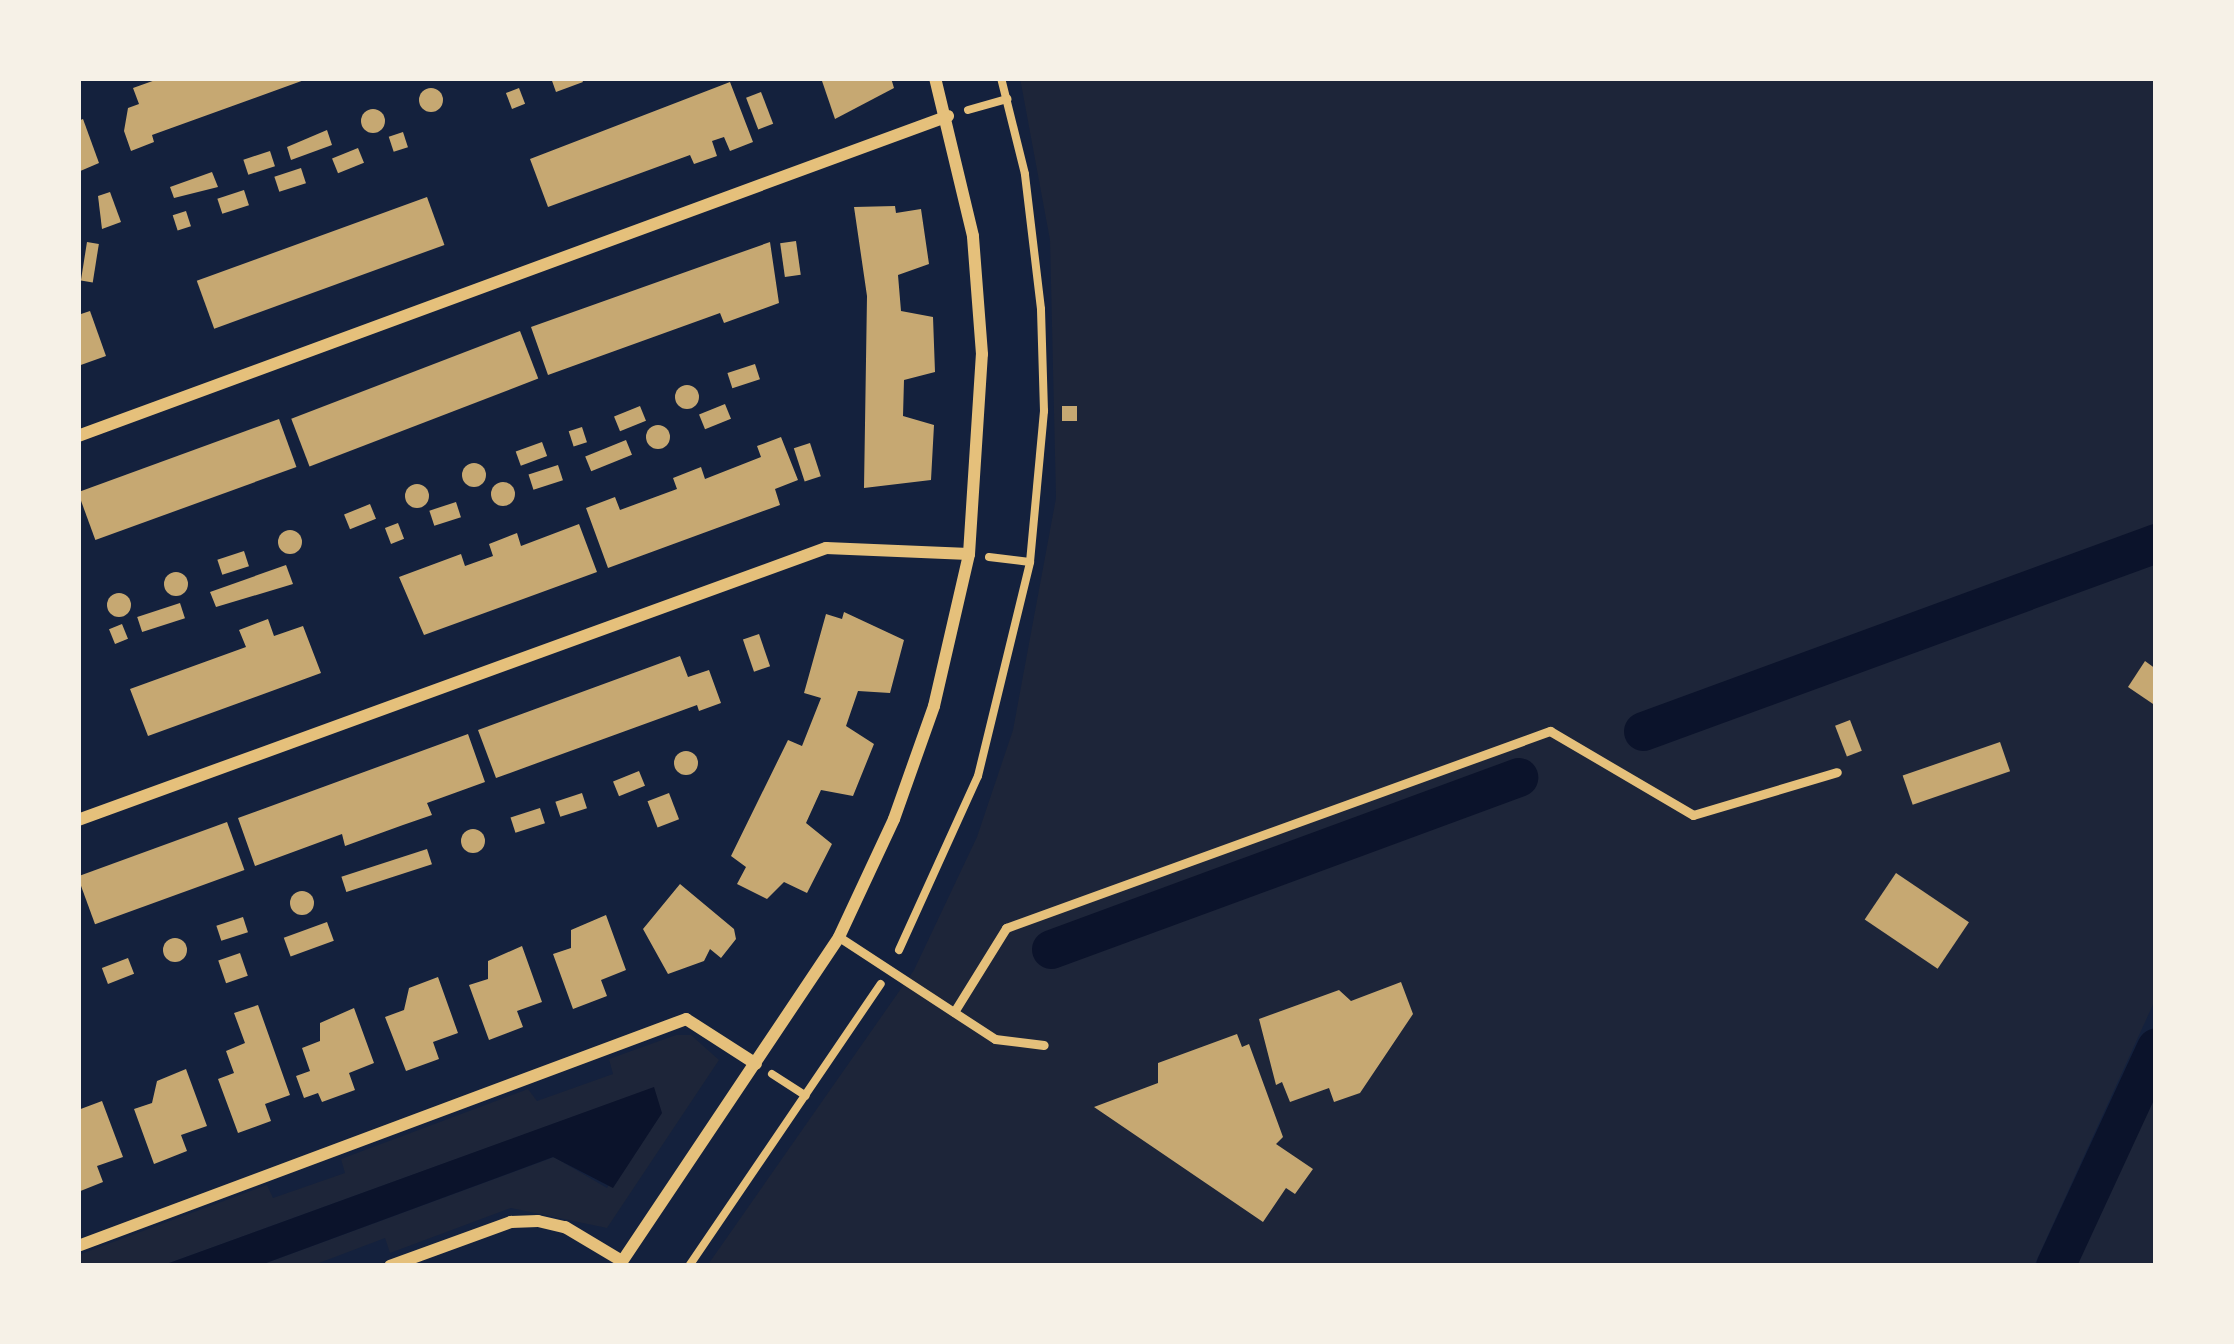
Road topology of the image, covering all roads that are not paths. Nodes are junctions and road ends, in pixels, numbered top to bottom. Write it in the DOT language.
graph roads {
  1 [pos="935,78"];
  2 [pos="948,116"];
  3 [pos="78,436"];
  4 [pos="969,554"];
  5 [pos="1837,772"];
  6 [pos="78,820"];
  7 [pos="839,937"];
  8 [pos="953,1012"];
  9 [pos="1044,1046"];
  10 [pos="756,1064"];
  11 [pos="78,1246"];
  12 [pos="620,1263"];
  13 [pos="391,1266"];
  1 -- 2 [label="street"];
  2 -- 3 [label="street"];
  2 -- 4 [label="street"];
  4 -- 6 [label="street"];
  4 -- 7 [label="street"];
  5 -- 8 [label="lane"];
  7 -- 8 [label="lane"];
  7 -- 10 [label="street"];
  8 -- 9 [label="lane"];
  10 -- 11 [label="street"];
  10 -- 12 [label="street"];
  12 -- 13 [label="street"];
}
